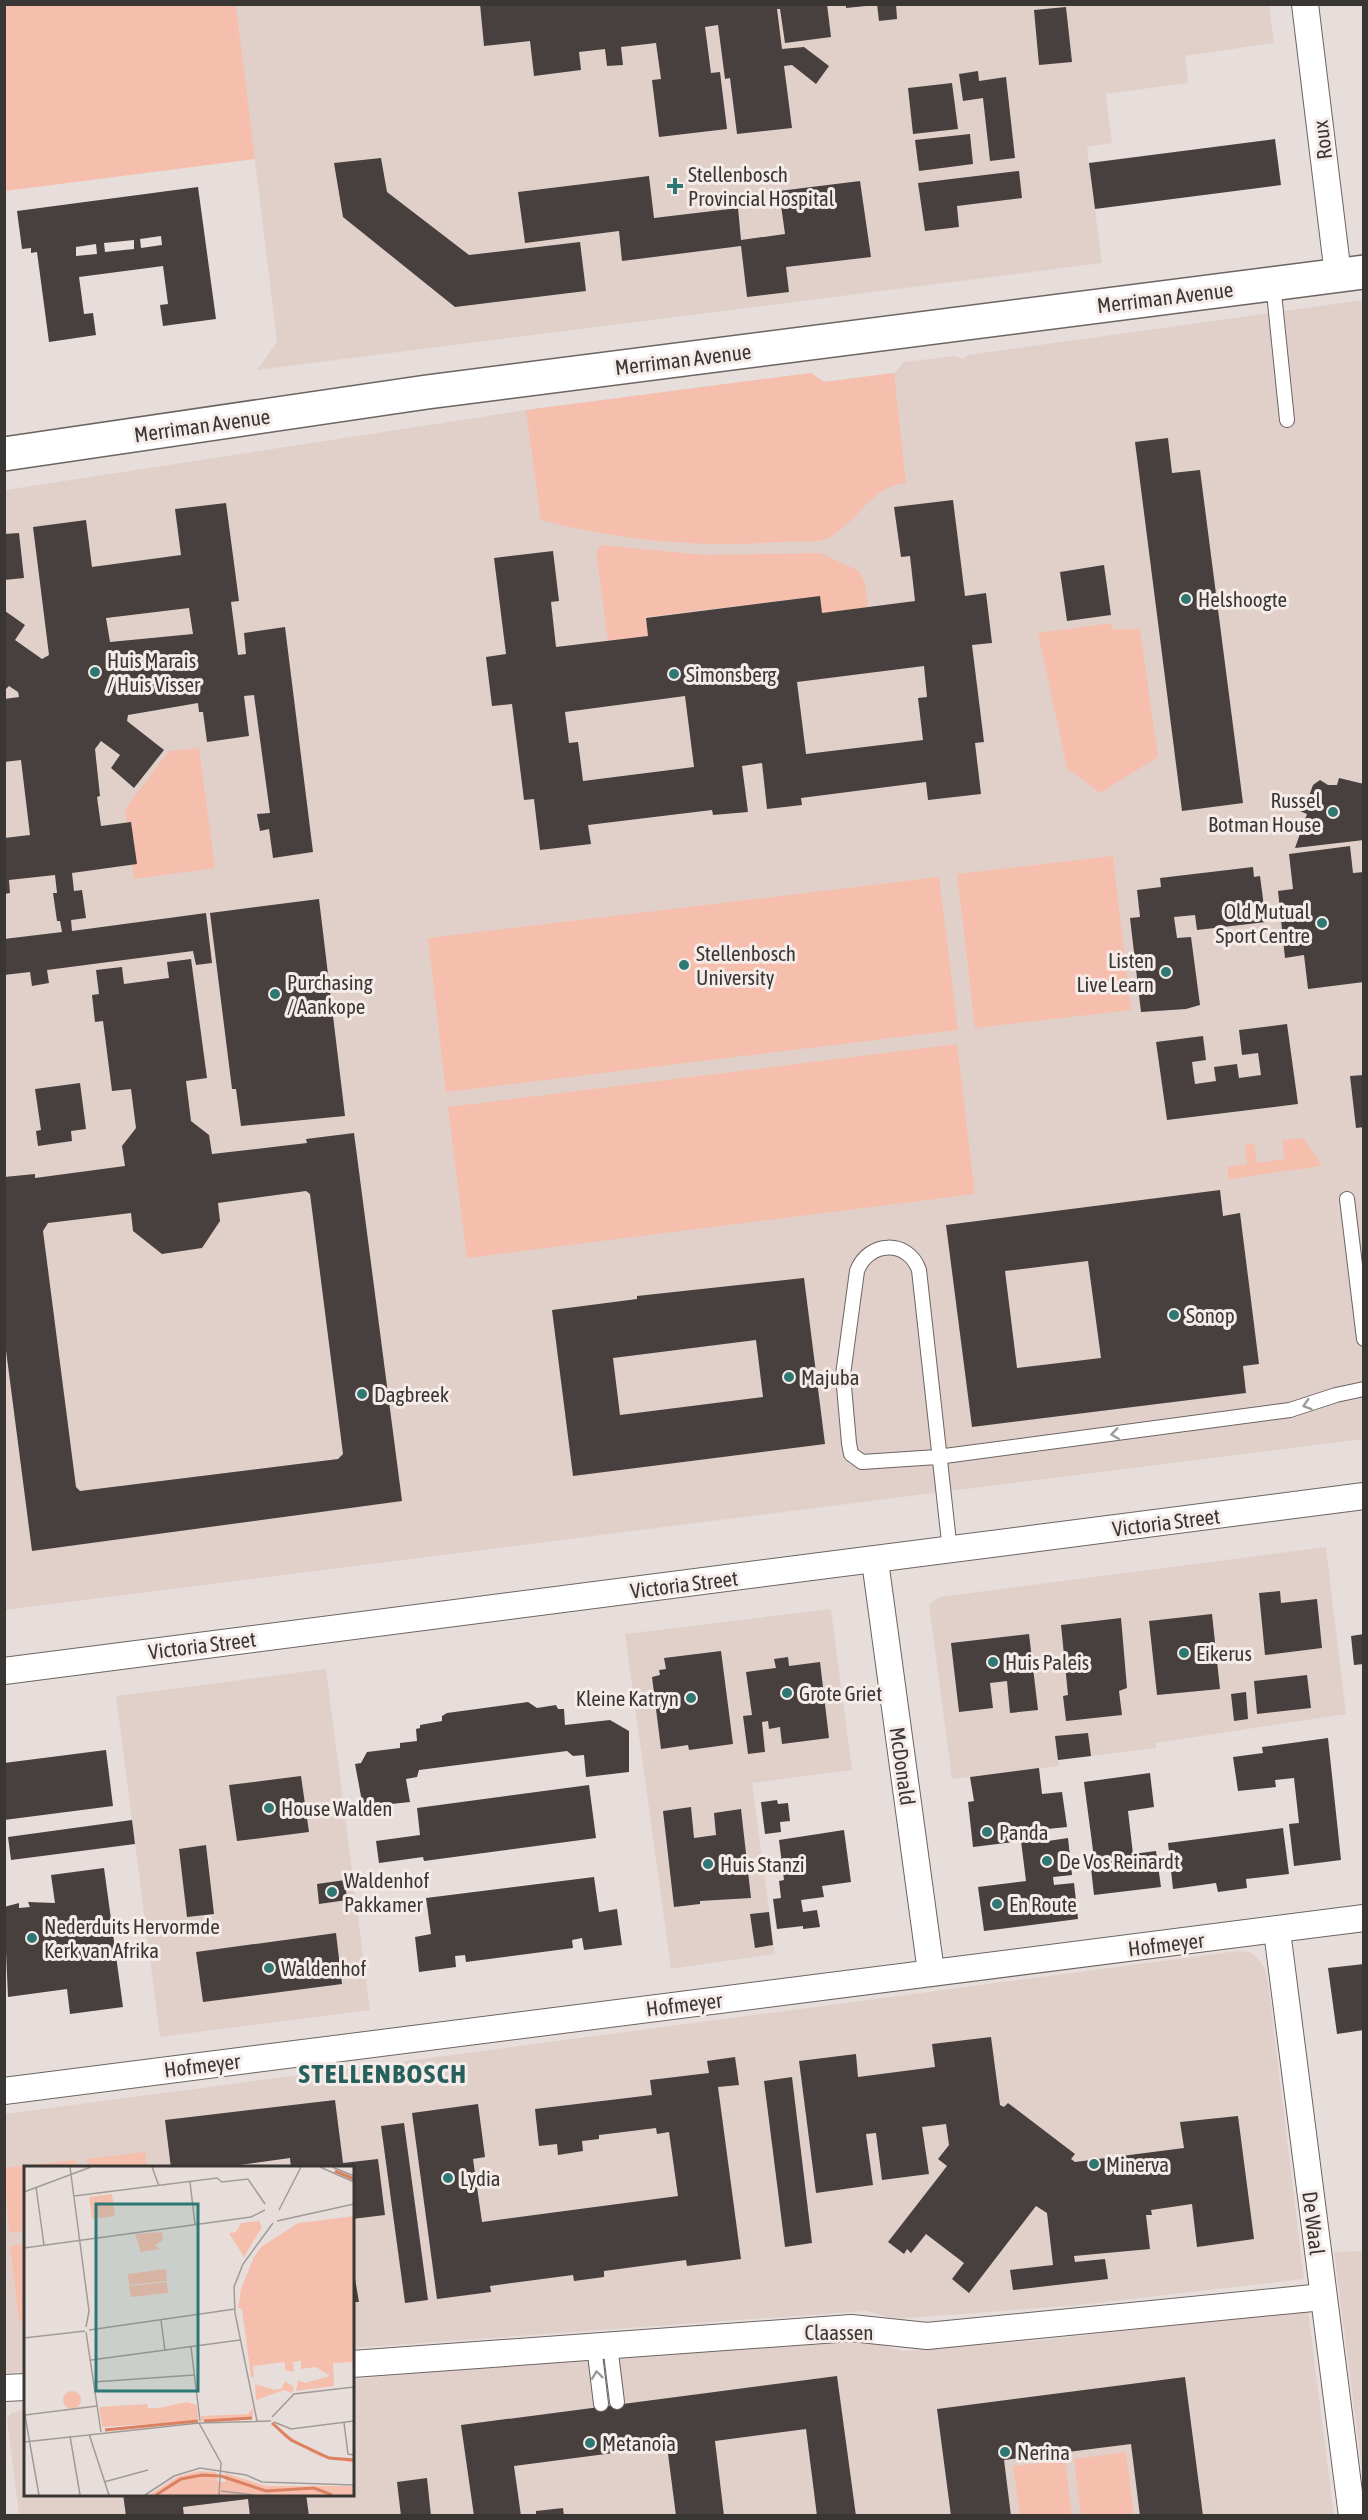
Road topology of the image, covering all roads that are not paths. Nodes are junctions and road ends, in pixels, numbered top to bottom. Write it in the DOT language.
graph roads {
  1 [pos="1305,4"];
  2 [pos="1351,274"];
  3 [pos="1273,283"];
  4 [pos="1287,420"];
  5 [pos="4,454"];
  6 [pos="1347,1199"];
  7 [pos="1364,1339"];
  8 [pos="1364,1389"];
  9 [pos="937,1457"];
  10 [pos="1364,1496"];
  11 [pos="950,1551"];
  12 [pos="875,1561"];
  13 [pos="4,1671"];
  14 [pos="1364,1918"];
  15 [pos="1277,1931"];
  16 [pos="932,1972"];
  17 [pos="4,2091"];
  18 [pos="1323,2297"];
  19 [pos="602,2346"];
  20 [pos="354,2364"];
  21 [pos="24,2387"];
  22 [pos="4,2388"];
  23 [pos="617,2402"];
  24 [pos="601,2404"];
  25 [pos="1352,2516"];
  1 -- 2 [label="street, Roux"];
  2 -- 3 [label="street, Merriman Avenue"];
  3 -- 4 [label="lane"];
  3 -- 5 [label="street, Merriman Avenue"];
  6 -- 7 [label="lane"];
  8 -- 9 [label="lane, one-way"];
  9 -- 9 [label="lane"];
  9 -- 11 [label="lane"];
  10 -- 11 [label="street, Victoria Street"];
  11 -- 12 [label="street, Victoria Street"];
  12 -- 13 [label="street, Victoria Street"];
  12 -- 16 [label="street, McDonald"];
  14 -- 15 [label="street, Hofmeyer"];
  15 -- 16 [label="street, Hofmeyer"];
  15 -- 18 [label="street, De Waal"];
  16 -- 17 [label="street, Hofmeyer"];
  18 -- 19 [label="street, Claassen"];
  18 -- 25 [label="street, De Waal"];
  19 -- 20 [label="street, Claassen"];
  19 -- 23 [label="lane"];
  24 -- 19 [label="lane, one-way"];
  21 -- 22 [label="street"];
}
